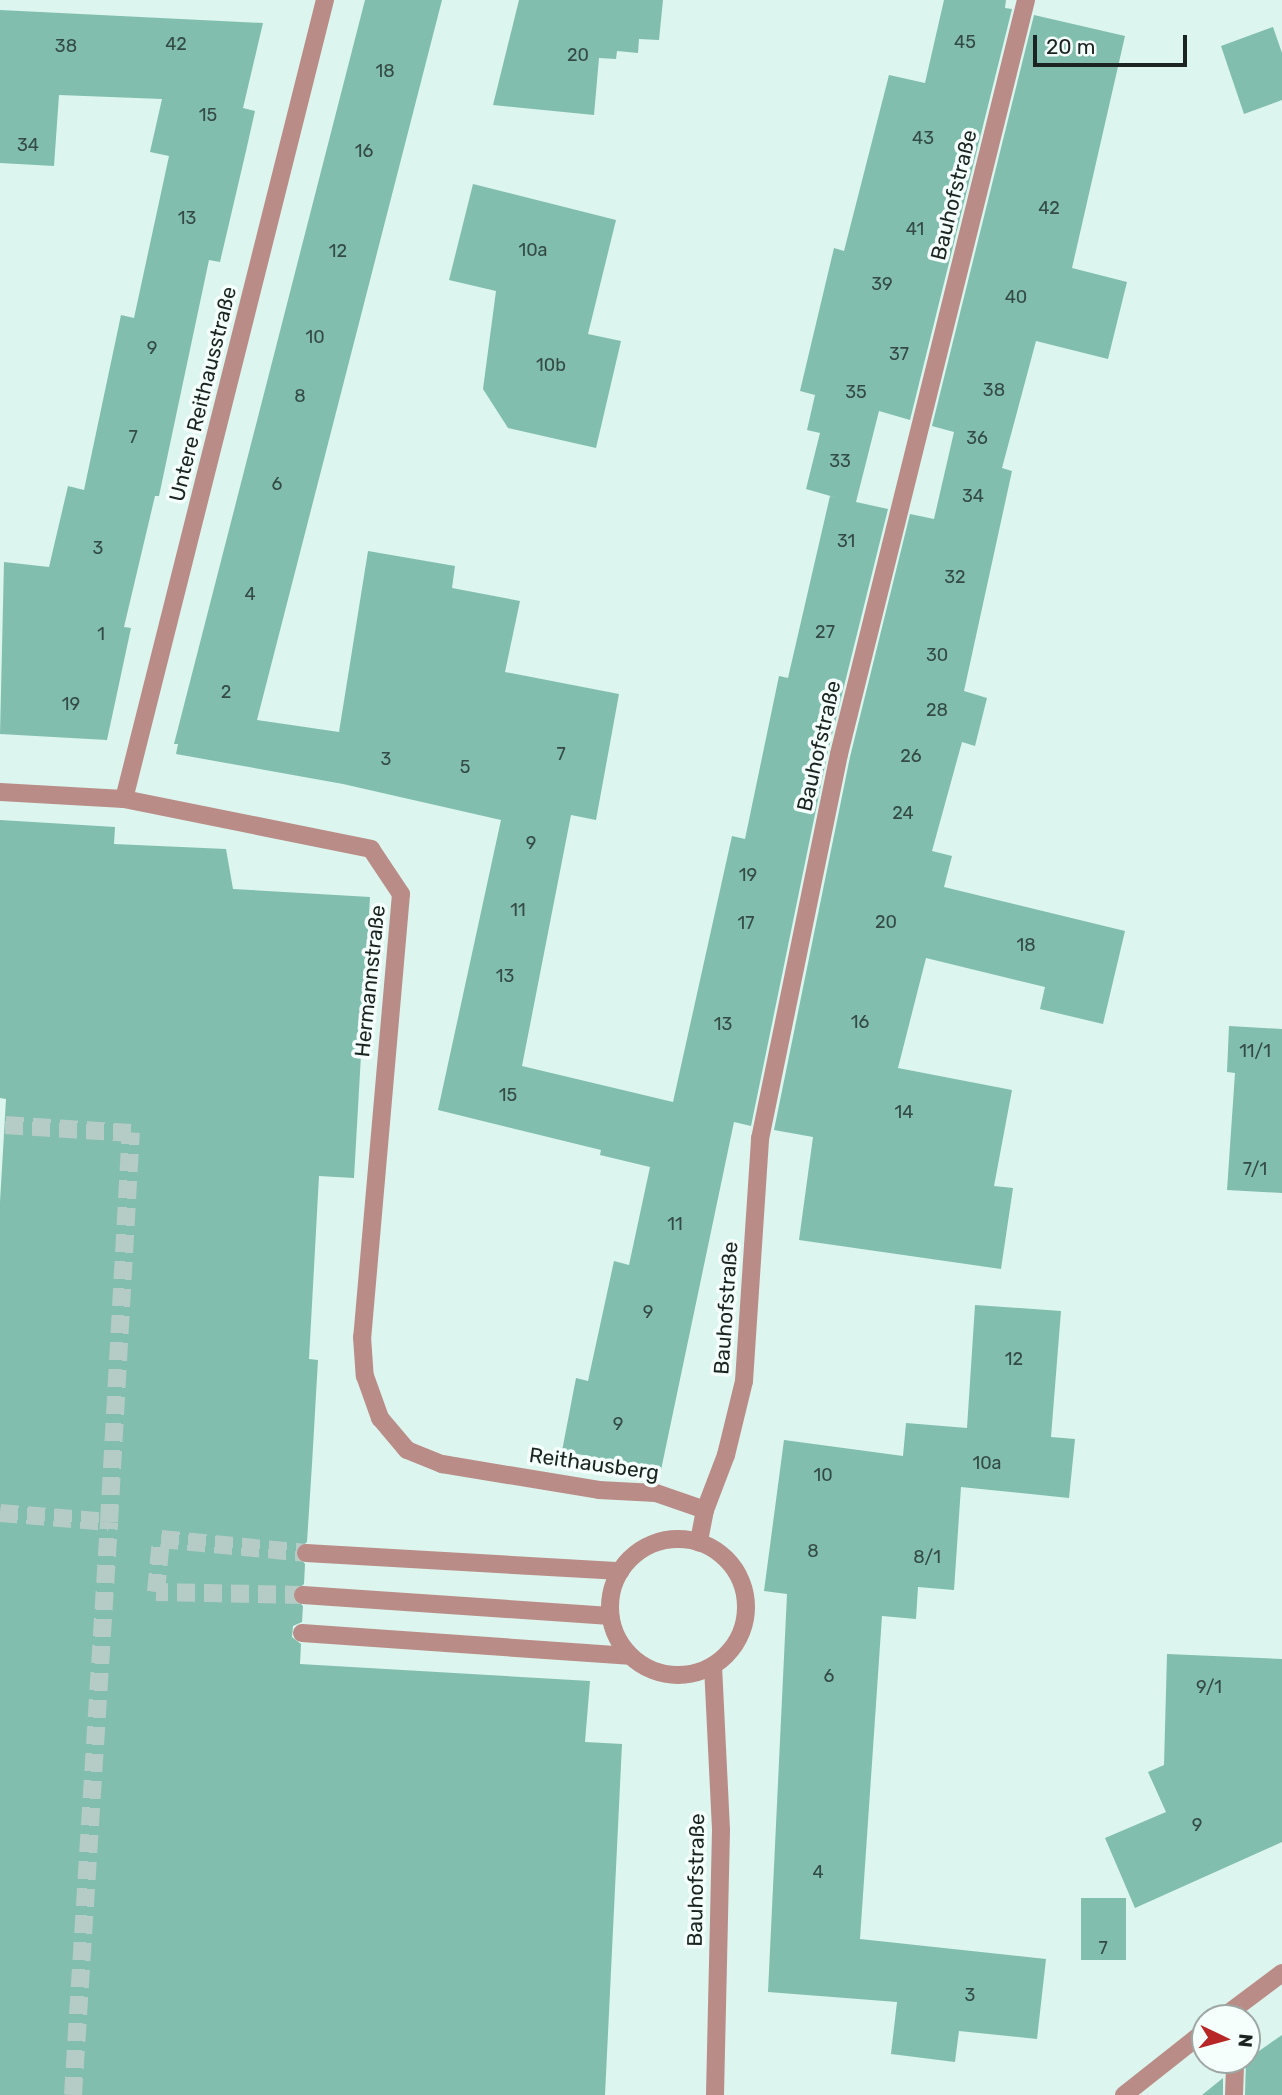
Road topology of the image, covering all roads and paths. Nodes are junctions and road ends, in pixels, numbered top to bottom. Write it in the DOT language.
graph roads {
  1 [pos="325,0"];
  2 [pos="1026,0"];
  3 [pos="0,792"];
  4 [pos="124,799"];
  5 [pos="442,1464"];
  6 [pos="705,1510"];
  7 [pos="699,1542"];
  8 [pos="306,1553"];
  9 [pos="620,1571"];
  10 [pos="303,1595"];
  11 [pos="610,1616"];
  12 [pos="302,1633"];
  13 [pos="629,1656"];
  14 [pos="713,1666"];
  15 [pos="1282,1973"];
  16 [pos="1247,2004"];
  17 [pos="1191,2042"];
  18 [pos="1235,2074"];
  19 [pos="715,2095"];
  20 [pos="1124,2095"];
  21 [pos="1234,2095"];
  1 -- 4 [label="street, Untere Reithausstraße"];
  2 -- 6 [label="street, Bauhofstraße"];
  3 -- 4 [label="street, Hermannstraße"];
  4 -- 5 [label="street, Hermannstraße"];
  5 -- 6 [label="street, Reithausberg"];
  6 -- 7 [label="street"];
  7 -- 9 [label="street"];
  7 -- 14 [label="street"];
  8 -- 9 [label="street"];
  9 -- 11 [label="street"];
  10 -- 11 [label="street"];
  11 -- 13 [label="street"];
  12 -- 13 [label="street"];
  13 -- 14 [label="street"];
  14 -- 19 [label="street, Bauhofstraße"];
  15 -- 16 [label="street"];
  17 -- 20 [label="street"];
  18 -- 21 [label="street"];
}
